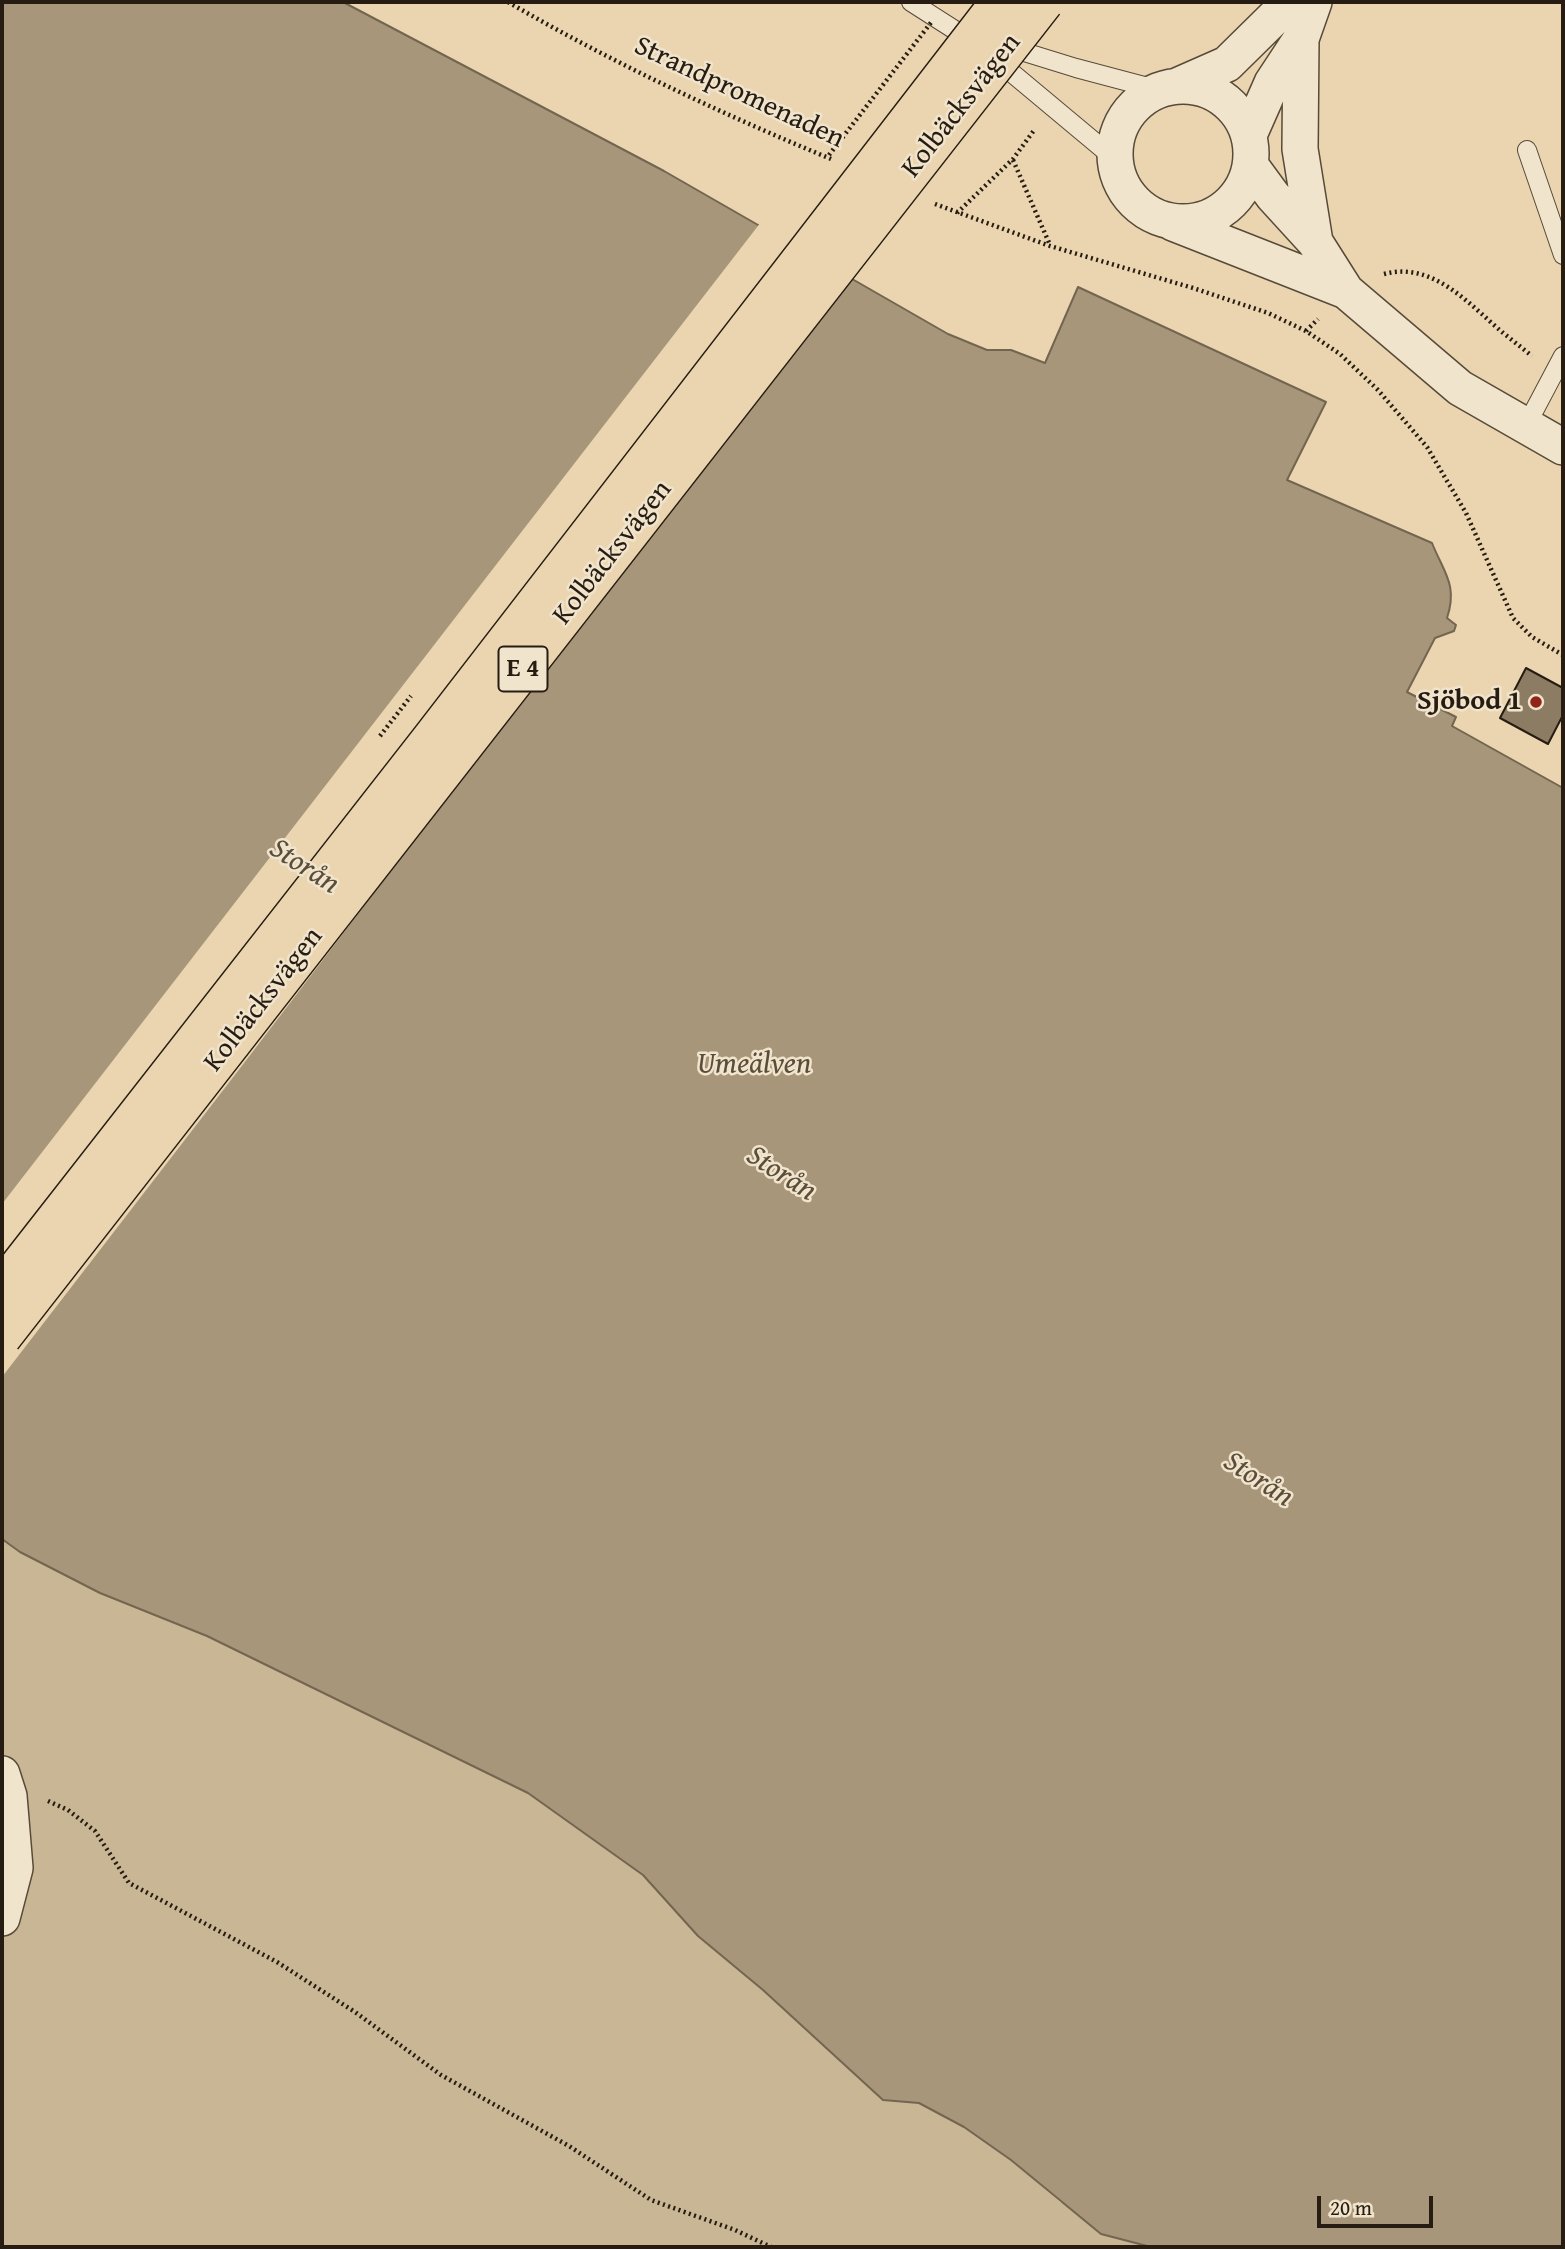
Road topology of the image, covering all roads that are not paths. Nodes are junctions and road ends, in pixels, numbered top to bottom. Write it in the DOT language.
graph roads {
  1 [pos="911,2"];
  2 [pos="1000,2"];
  3 [pos="1044,2"];
  4 [pos="1290,2"];
  5 [pos="1314,2"];
  6 [pos="960,31"];
  7 [pos="1301,39"];
  8 [pos="1168,88"];
  9 [pos="1527,150"];
  10 [pos="1250,151"];
  11 [pos="1115,159"];
  12 [pos="1171,222"];
  13 [pos="1315,242"];
  14 [pos="1563,255"];
  15 [pos="1346,291"];
  16 [pos="1563,356"];
  17 [pos="1526,426"];
  18 [pos="1563,447"];
  19 [pos="2,1288"];
  20 [pos="2,1337"];
  21 [pos="5,1785"];
  22 [pos="2,1918"];
  1 -- 6 [label="lane"];
  2 -- 19 [label="highway, Kolbäcksvägen / E 4, bridge"];
  3 -- 20 [label="highway, Kolbäcksvägen / E 4, bridge"];
  4 -- 8 [label="street"];
  5 -- 7 [label="street"];
  6 -- 8 [label="lane"];
  6 -- 11 [label="lane"];
  7 -- 10 [label="street"];
  7 -- 13 [label="street"];
  8 -- 10 [label="street"];
  8 -- 11 [label="street"];
  9 -- 14 [label="lane"];
  10 -- 12 [label="street"];
  10 -- 13 [label="street"];
  11 -- 12 [label="street"];
  12 -- 15 [label="street"];
  13 -- 15 [label="street"];
  15 -- 17 [label="street"];
  16 -- 17 [label="lane"];
  17 -- 18 [label="street"];
  21 -- 22 [label="street"];
}
